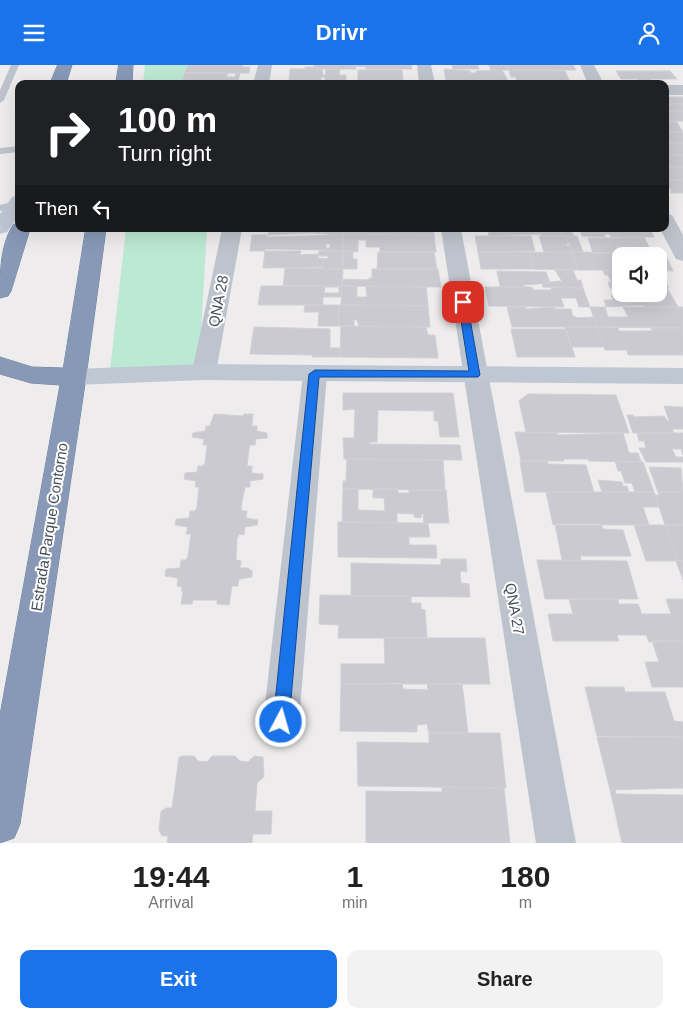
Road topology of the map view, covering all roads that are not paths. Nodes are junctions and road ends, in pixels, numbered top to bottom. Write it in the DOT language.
graph roads {
  1 [pos="15,65"];
  2 [pos="65,65"];
  3 [pos="126,65"];
  4 [pos="265,65"];
  5 [pos="424,65"];
  6 [pos="587,65"];
  7 [pos="59,80"];
  8 [pos="124,80"];
  9 [pos="262,80"];
  10 [pos="426,80"];
  11 [pos="594,80"];
  12 [pos="669,89"];
  13 [pos="683,90"];
  14 [pos="0,100"];
  15 [pos="15,149"];
  16 [pos="0,151"];
  17 [pos="12,204"];
  18 [pos="669,227"];
  19 [pos="0,228"];
  20 [pos="19,232"];
  21 [pos="96,232"];
  22 [pos="231,232"];
  23 [pos="451,232"];
  24 [pos="683,255"];
  25 [pos="0,291"];
  26 [pos="0,365"];
  27 [pos="204,372"];
  28 [pos="315,374"];
  29 [pos="475,375"];
  30 [pos="683,376"];
  31 [pos="74,377"];
  32 [pos="281,722"];
  33 [pos="5,770"];
  34 [pos="0,824"];
  35 [pos="556,843"];
  1 -- 14 [label="lane"];
  2 -- 7 [label="highway"];
  3 -- 8 [label="highway"];
  4 -- 9 [label="street"];
  5 -- 10 [label="street"];
  6 -- 11 [label="street"];
  12 -- 13 [label="street"];
  15 -- 16 [label="lane"];
  17 -- 19 [label="street"];
  18 -- 24 [label="street"];
  20 -- 25 [label="highway"];
  21 -- 31 [label="highway, Estrada Parque Contorno"];
  22 -- 27 [label="street, QNA 28"];
  23 -- 29 [label="street, QNA 27"];
  26 -- 31 [label="highway"];
  27 -- 28 [label="street"];
  27 -- 31 [label="street"];
  28 -- 29 [label="street"];
  28 -- 32 [label="street"];
  29 -- 30 [label="street"];
  29 -- 35 [label="street, QNA 27"];
  31 -- 33 [label="highway, Estrada Parque Contorno"];
  33 -- 34 [label="highway, Estrada Parque Contorno"];
}
